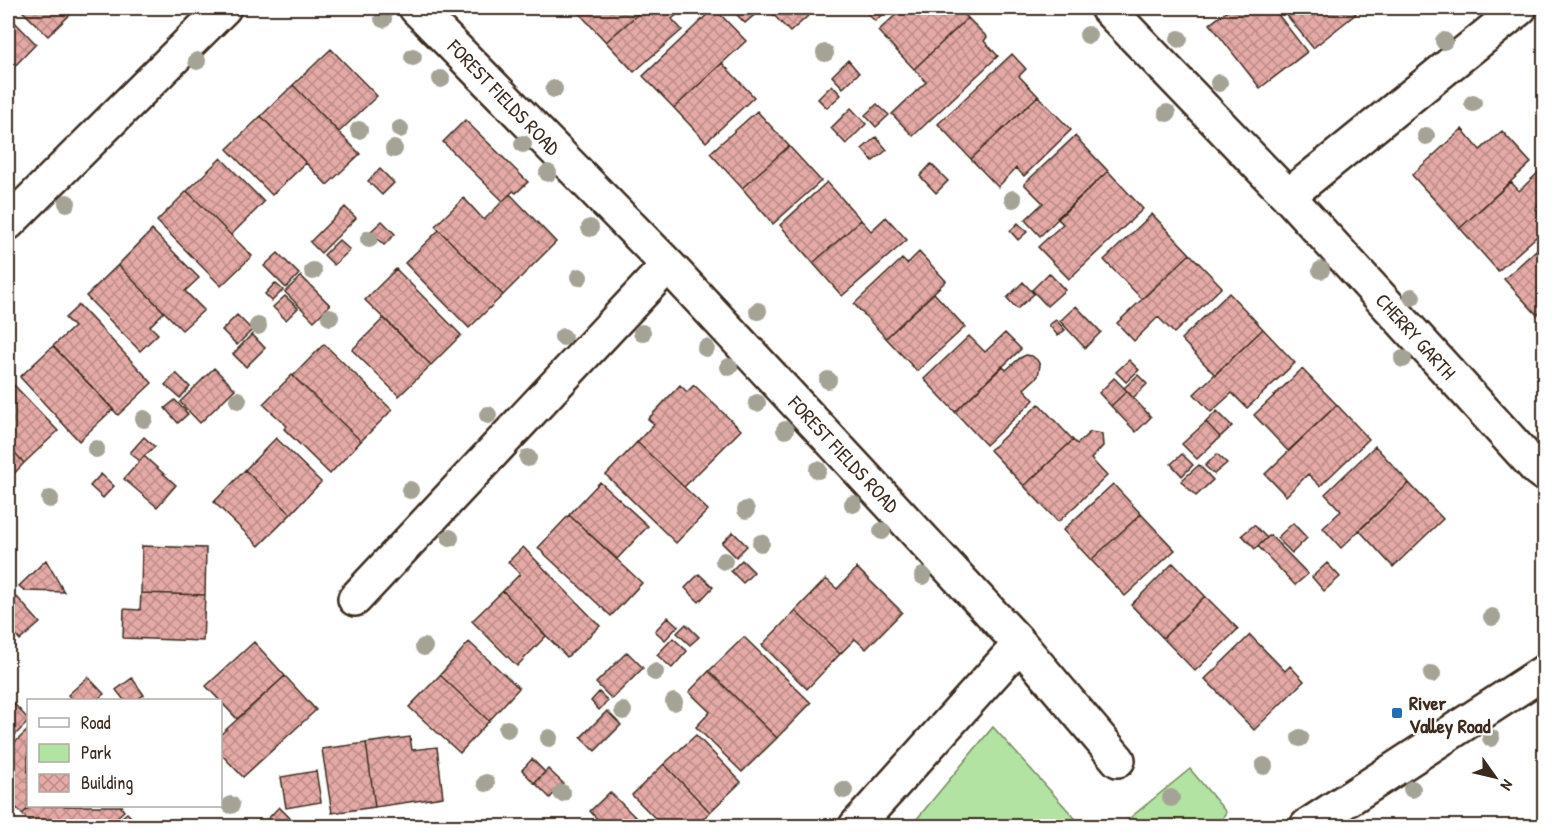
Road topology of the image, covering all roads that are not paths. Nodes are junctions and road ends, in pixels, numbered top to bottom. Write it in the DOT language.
graph roads {
  1 [pos="224,8"];
  2 [pos="416,8"];
  3 [pos="1107,8"];
  4 [pos="1520,8"];
  5 [pos="1288,196"];
  6 [pos="8,223"];
  7 [pos="668,265"];
  8 [pos="1545,474"];
  9 [pos="354,599"];
  10 [pos="1020,644"];
  11 [pos="1545,672"];
  12 [pos="1118,760"];
  13 [pos="856,826"];
  14 [pos="1307,826"];
  1 -- 6 [label="street"];
  2 -- 7 [label="street, FOREST FIELDS ROAD"];
  3 -- 5 [label="street, CHERRY GARTH"];
  4 -- 5 [label="street"];
  5 -- 8 [label="street, CHERRY GARTH"];
  7 -- 9 [label="street"];
  7 -- 10 [label="street, FOREST FIELDS ROAD"];
  10 -- 12 [label="street, FOREST FIELDS ROAD"];
  10 -- 13 [label="street"];
  11 -- 14 [label="street"];
}
